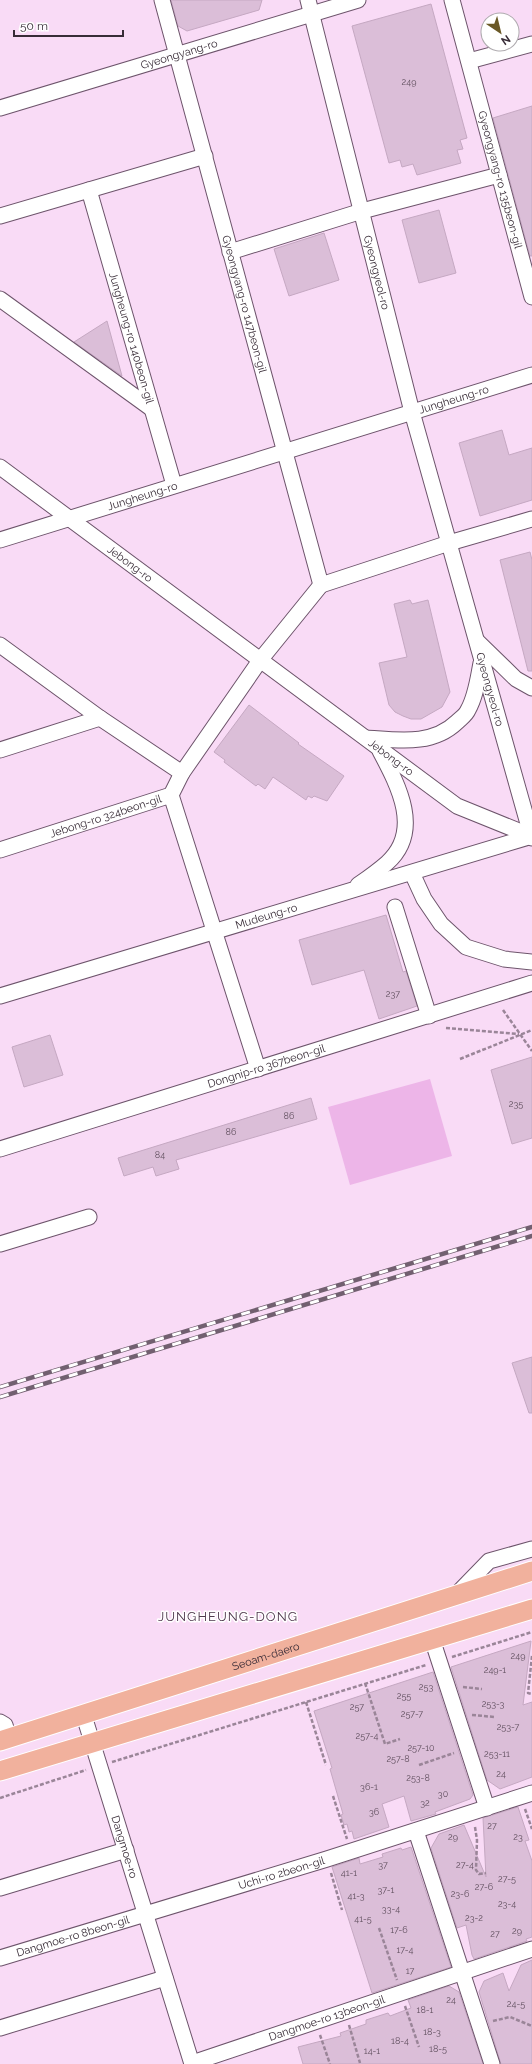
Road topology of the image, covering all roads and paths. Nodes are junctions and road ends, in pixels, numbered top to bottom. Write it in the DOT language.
graph roads {
  1 [pos="162,0"];
  2 [pos="358,0"];
  3 [pos="452,0"];
  4 [pos="310,7"];
  5 [pos="532,44"];
  6 [pos="177,55"];
  7 [pos="469,61"];
  8 [pos="0,108"];
  9 [pos="205,156"];
  10 [pos="499,174"];
  11 [pos="89,190"];
  12 [pos="362,211"];
  13 [pos="0,216"];
  14 [pos="230,252"];
  15 [pos="532,297"];
  16 [pos="0,298"];
  17 [pos="532,375"];
  18 [pos="152,409"];
  19 [pos="412,412"];
  20 [pos="284,451"];
  21 [pos="0,467"];
  22 [pos="174,485"];
  23 [pos="72,519"];
  24 [pos="532,519"];
  25 [pos="0,540"];
  26 [pos="449,543"];
  27 [pos="321,585"];
  28 [pos="476,640"];
  29 [pos="0,645"];
  30 [pos="261,659"];
  31 [pos="481,660"];
  32 [pos="532,688"];
  33 [pos="100,718"];
  34 [pos="372,742"];
  35 [pos="0,750"];
  36 [pos="182,773"];
  37 [pos="171,795"];
  38 [pos="532,836"];
  39 [pos="0,850"];
  40 [pos="412,872"];
  41 [pos="347,893"];
  42 [pos="395,907"];
  43 [pos="216,932"];
  44 [pos="532,962"];
  45 [pos="532,983"];
  46 [pos="0,996"];
  47 [pos="503,1010"];
  48 [pos="429,1016"];
  49 [pos="446,1028"];
  50 [pos="532,1030"];
  51 [pos="520,1034"];
  52 [pos="532,1052"];
  53 [pos="460,1059"];
  54 [pos="258,1069"];
  55 [pos="0,1149"];
  56 [pos="89,1217"];
  57 [pos="0,1244"];
  58 [pos="532,1549"];
  59 [pos="532,1571"];
  60 [pos="454,1596"];
  61 [pos="532,1609"];
  62 [pos="532,1632"];
  63 [pos="432,1639"];
  64 [pos="532,1656"];
  65 [pos="440,1661"];
  66 [pos="365,1683"];
  67 [pos="447,1685"];
  68 [pos="482,1690"];
  69 [pos="532,1694"];
  70 [pos="306,1702"];
  71 [pos="456,1713"];
  72 [pos="84,1716"];
  73 [pos="495,1717"];
  74 [pos="0,1722"];
  75 [pos="5,1739"];
  76 [pos="400,1739"];
  77 [pos="92,1744"];
  78 [pos="468,1749"];
  79 [pos="326,1765"];
  80 [pos="419,1765"];
  81 [pos="99,1766"];
  82 [pos="0,1771"];
  83 [pos="526,1795"];
  84 [pos="333,1796"];
  85 [pos="0,1798"];
  86 [pos="480,1810"];
  87 [pos="532,1829"];
  88 [pos="416,1831"];
  89 [pos="126,1850"];
  90 [pos="351,1851"];
  91 [pos="327,1859"];
  92 [pos="486,1873"];
  93 [pos="0,1888"];
  94 [pos="342,1910"];
  95 [pos="146,1915"];
  96 [pos="532,1949"];
  97 [pos="0,1958"];
  98 [pos="461,1972"];
  99 [pos="165,1978"];
  100 [pos="344,2012"];
  101 [pos="315,2022"];
  102 [pos="532,2026"];
  103 [pos="0,2028"];
  104 [pos="481,2032"];
  105 [pos="360,2063"];
  106 [pos="192,2064"];
  107 [pos="330,2064"];
  108 [pos="492,2064"];
  1 -- 6 [label="street, Gyeongyang-ro 147beon-gil"];
  2 -- 4 [label="street, Gyeongyang-ro"];
  3 -- 7 [label="street, Gyeongyang-ro 135beon-gil"];
  4 -- 6 [label="street, Gyeongyang-ro"];
  4 -- 12 [label="street, Gyeongyeol-ro"];
  5 -- 7 [label="street"];
  6 -- 8 [label="street, Gyeongyang-ro"];
  6 -- 9 [label="street, Gyeongyang-ro 147beon-gil"];
  7 -- 10 [label="street, Gyeongyang-ro 135beon-gil"];
  9 -- 11 [label="street"];
  9 -- 14 [label="street, Gyeongyang-ro 147beon-gil"];
  10 -- 12 [label="street"];
  10 -- 15 [label="street, Gyeongyang-ro 135beon-gil"];
  11 -- 13 [label="street"];
  11 -- 18 [label="street, Jungheung-ro 140beon-gil"];
  12 -- 14 [label="street"];
  12 -- 19 [label="street, Gyeongyeol-ro"];
  14 -- 20 [label="street, Gyeongyang-ro 147beon-gil"];
  16 -- 18 [label="street"];
  17 -- 19 [label="street, Jungheung-ro"];
  18 -- 22 [label="street, Jungheung-ro 140beon-gil"];
  19 -- 20 [label="street, Jungheung-ro"];
  19 -- 26 [label="street, Gyeongyeol-ro"];
  20 -- 22 [label="street, Jungheung-ro"];
  20 -- 27 [label="street"];
  21 -- 23 [label="street, Jebong-ro"];
  22 -- 23 [label="street, Jungheung-ro"];
  23 -- 25 [label="street, Jungheung-ro"];
  23 -- 30 [label="street, Jebong-ro"];
  24 -- 26 [label="street"];
  26 -- 27 [label="street"];
  26 -- 28 [label="street, Gyeongyeol-ro"];
  27 -- 30 [label="street"];
  28 -- 31 [label="street, Gyeongyeol-ro"];
  28 -- 32 [label="street"];
  29 -- 33 [label="street"];
  30 -- 34 [label="street, Jebong-ro"];
  30 -- 36 [label="street, Jebong-ro 324beon-gil"];
  31 -- 34 [label="street"];
  31 -- 38 [label="street, Gyeongyeol-ro"];
  33 -- 35 [label="street"];
  33 -- 36 [label="street"];
  34 -- 38 [label="street, Jebong-ro"];
  34 -- 41 [label="street"];
  36 -- 37 [label="street, Jebong-ro 324beon-gil"];
  37 -- 39 [label="street, Jebong-ro 324beon-gil"];
  37 -- 43 [label="street"];
  38 -- 40 [label="street, Mudeung-ro"];
  40 -- 41 [label="street, Mudeung-ro"];
  40 -- 44 [label="street"];
  41 -- 43 [label="street, Mudeung-ro"];
  42 -- 48 [label="street"];
  43 -- 46 [label="street, Mudeung-ro"];
  43 -- 54 [label="street"];
  45 -- 48 [label="street, Dongnip-ro 367beon-gil"];
  47 -- 51 [label="path"];
  48 -- 54 [label="street, Dongnip-ro 367beon-gil"];
  49 -- 51 [label="path"];
  50 -- 51 [label="path"];
  51 -- 52 [label="path"];
  51 -- 53 [label="path"];
  54 -- 55 [label="street, Dongnip-ro 367beon-gil"];
  56 -- 57 [label="street"];
  58 -- 60 [label="street"];
  59 -- 60 [label="main road, Seoam-daero"];
  60 -- 72 [label="main road, Seoam-daero"];
  61 -- 63 [label="main road"];
  62 -- 65 [label="path"];
  63 -- 65 [label="street"];
  63 -- 77 [label="main road"];
  64 -- 69 [label="path"];
  65 -- 66 [label="path"];
  65 -- 67 [label="street"];
  66 -- 70 [label="path"];
  66 -- 76 [label="path"];
  67 -- 68 [label="path"];
  67 -- 71 [label="street"];
  70 -- 79 [label="path"];
  70 -- 81 [label="path"];
  71 -- 73 [label="path"];
  71 -- 78 [label="street"];
  72 -- 75 [label="main road, Seoam-daero"];
  72 -- 77 [label="street, Dangmoe-ro"];
  74 -- 75 [label="street"];
  77 -- 81 [label="street, Dangmoe-ro"];
  77 -- 82 [label="main road"];
  78 -- 80 [label="path"];
  78 -- 86 [label="street"];
  81 -- 85 [label="path"];
  81 -- 89 [label="street, Dangmoe-ro"];
  83 -- 86 [label="street, Uchi-ro 2beon-gil"];
  83 -- 87 [label="path"];
  84 -- 90 [label="path"];
  86 -- 88 [label="street, Uchi-ro 2beon-gil"];
  86 -- 92 [label="path"];
  88 -- 90 [label="street, Uchi-ro 2beon-gil"];
  88 -- 98 [label="street"];
  89 -- 93 [label="street"];
  89 -- 95 [label="street, Dangmoe-ro"];
  90 -- 91 [label="street, Uchi-ro 2beon-gil"];
  91 -- 94 [label="path"];
  91 -- 95 [label="street, Uchi-ro 2beon-gil"];
  95 -- 97 [label="street, Dangmoe-ro 8beon-gil"];
  95 -- 99 [label="street, Dangmoe-ro"];
  96 -- 98 [label="street, Dangmoe-ro 13beon-gil"];
  98 -- 100 [label="street, Dangmoe-ro 13beon-gil"];
  98 -- 104 [label="street"];
  99 -- 103 [label="street"];
  99 -- 106 [label="street, Dangmoe-ro"];
  100 -- 101 [label="street, Dangmoe-ro 13beon-gil"];
  100 -- 105 [label="path"];
  101 -- 106 [label="street, Dangmoe-ro 13beon-gil"];
  101 -- 107 [label="path"];
  102 -- 104 [label="path"];
  104 -- 108 [label="street"];
}
